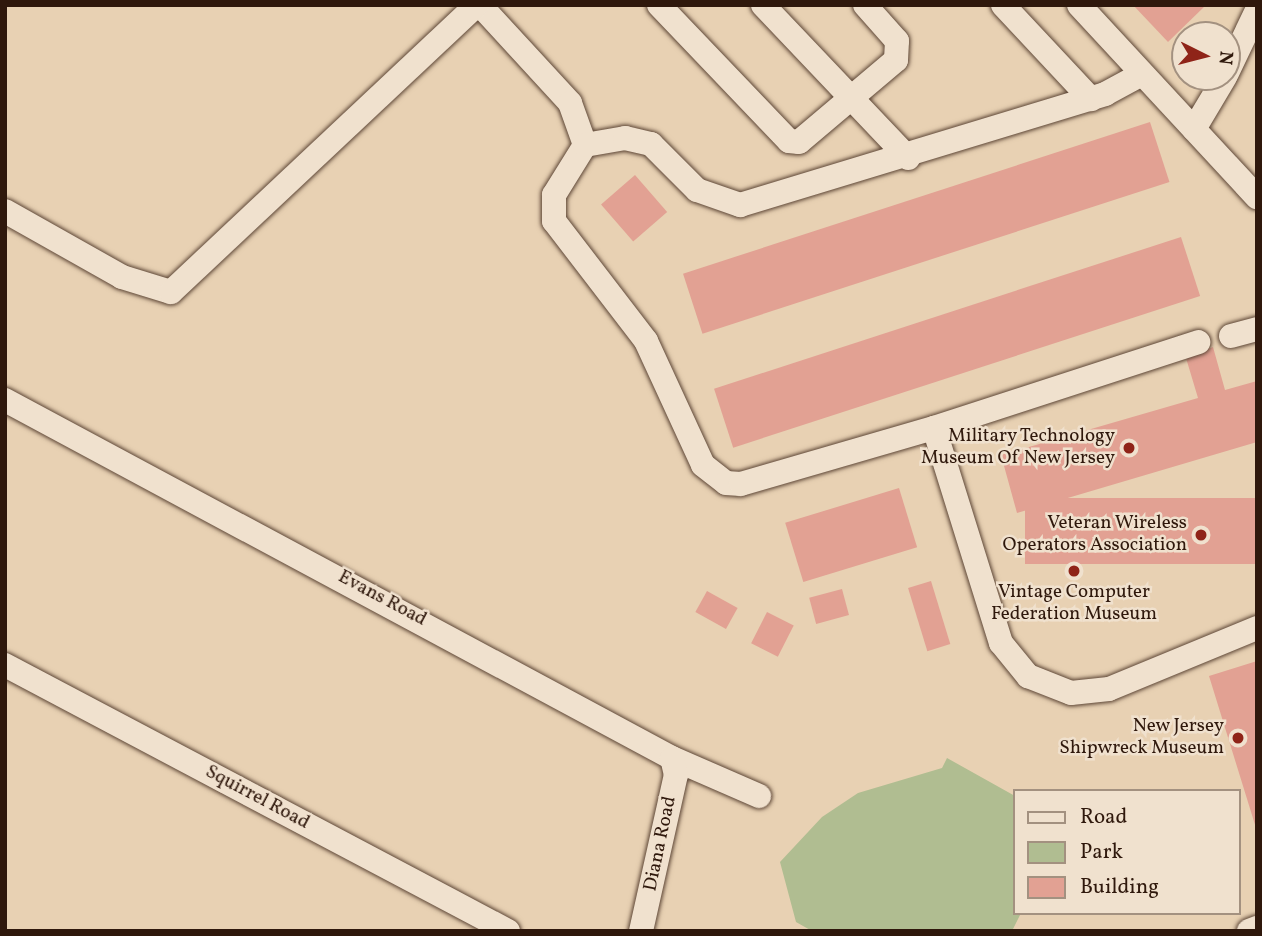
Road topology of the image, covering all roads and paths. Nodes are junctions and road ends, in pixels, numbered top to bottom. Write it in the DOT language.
graph roads {
  1 [pos="478,5"];
  2 [pos="659,5"];
  3 [pos="763,5"];
  4 [pos="865,5"];
  5 [pos="1003,5"];
  6 [pos="1079,5"];
  7 [pos="1257,10"];
  8 [pos="1241,44"];
  9 [pos="1142,74"];
  10 [pos="1217,91"];
  11 [pos="853,99"];
  12 [pos="1091,99"];
  13 [pos="1194,130"];
  14 [pos="585,145"];
  15 [pos="908,158"];
  16 [pos="1257,197"];
  17 [pos="5,211"];
  18 [pos="1257,330"];
  19 [pos="1231,336"];
  20 [pos="1198,342"];
  21 [pos="6,404"];
  22 [pos="934,428"];
  23 [pos="1257,628"];
  24 [pos="5,665"];
  25 [pos="672,758"];
  26 [pos="759,796"];
  27 [pos="1257,928"];
  28 [pos="508,931"];
  29 [pos="641,931"];
  30 [pos="1249,931"];
  1 -- 14 [label="street"];
  1 -- 17 [label="street"];
  2 -- 11 [label="street"];
  3 -- 11 [label="street"];
  4 -- 11 [label="street"];
  5 -- 12 [label="street"];
  6 -- 9 [label="street"];
  7 -- 8 [label="street"];
  9 -- 12 [label="street"];
  9 -- 13 [label="street"];
  10 -- 13 [label="street"];
  11 -- 15 [label="street"];
  12 -- 15 [label="street"];
  13 -- 16 [label="street"];
  14 -- 15 [label="street"];
  14 -- 22 [label="street"];
  18 -- 19 [label="street"];
  20 -- 22 [label="street"];
  21 -- 25 [label="street, Evans Road"];
  22 -- 23 [label="street"];
  24 -- 28 [label="street, Squirrel Road"];
  25 -- 26 [label="street, Evans Road"];
  25 -- 29 [label="street, Diana Road"];
  27 -- 30 [label="street"];
}
